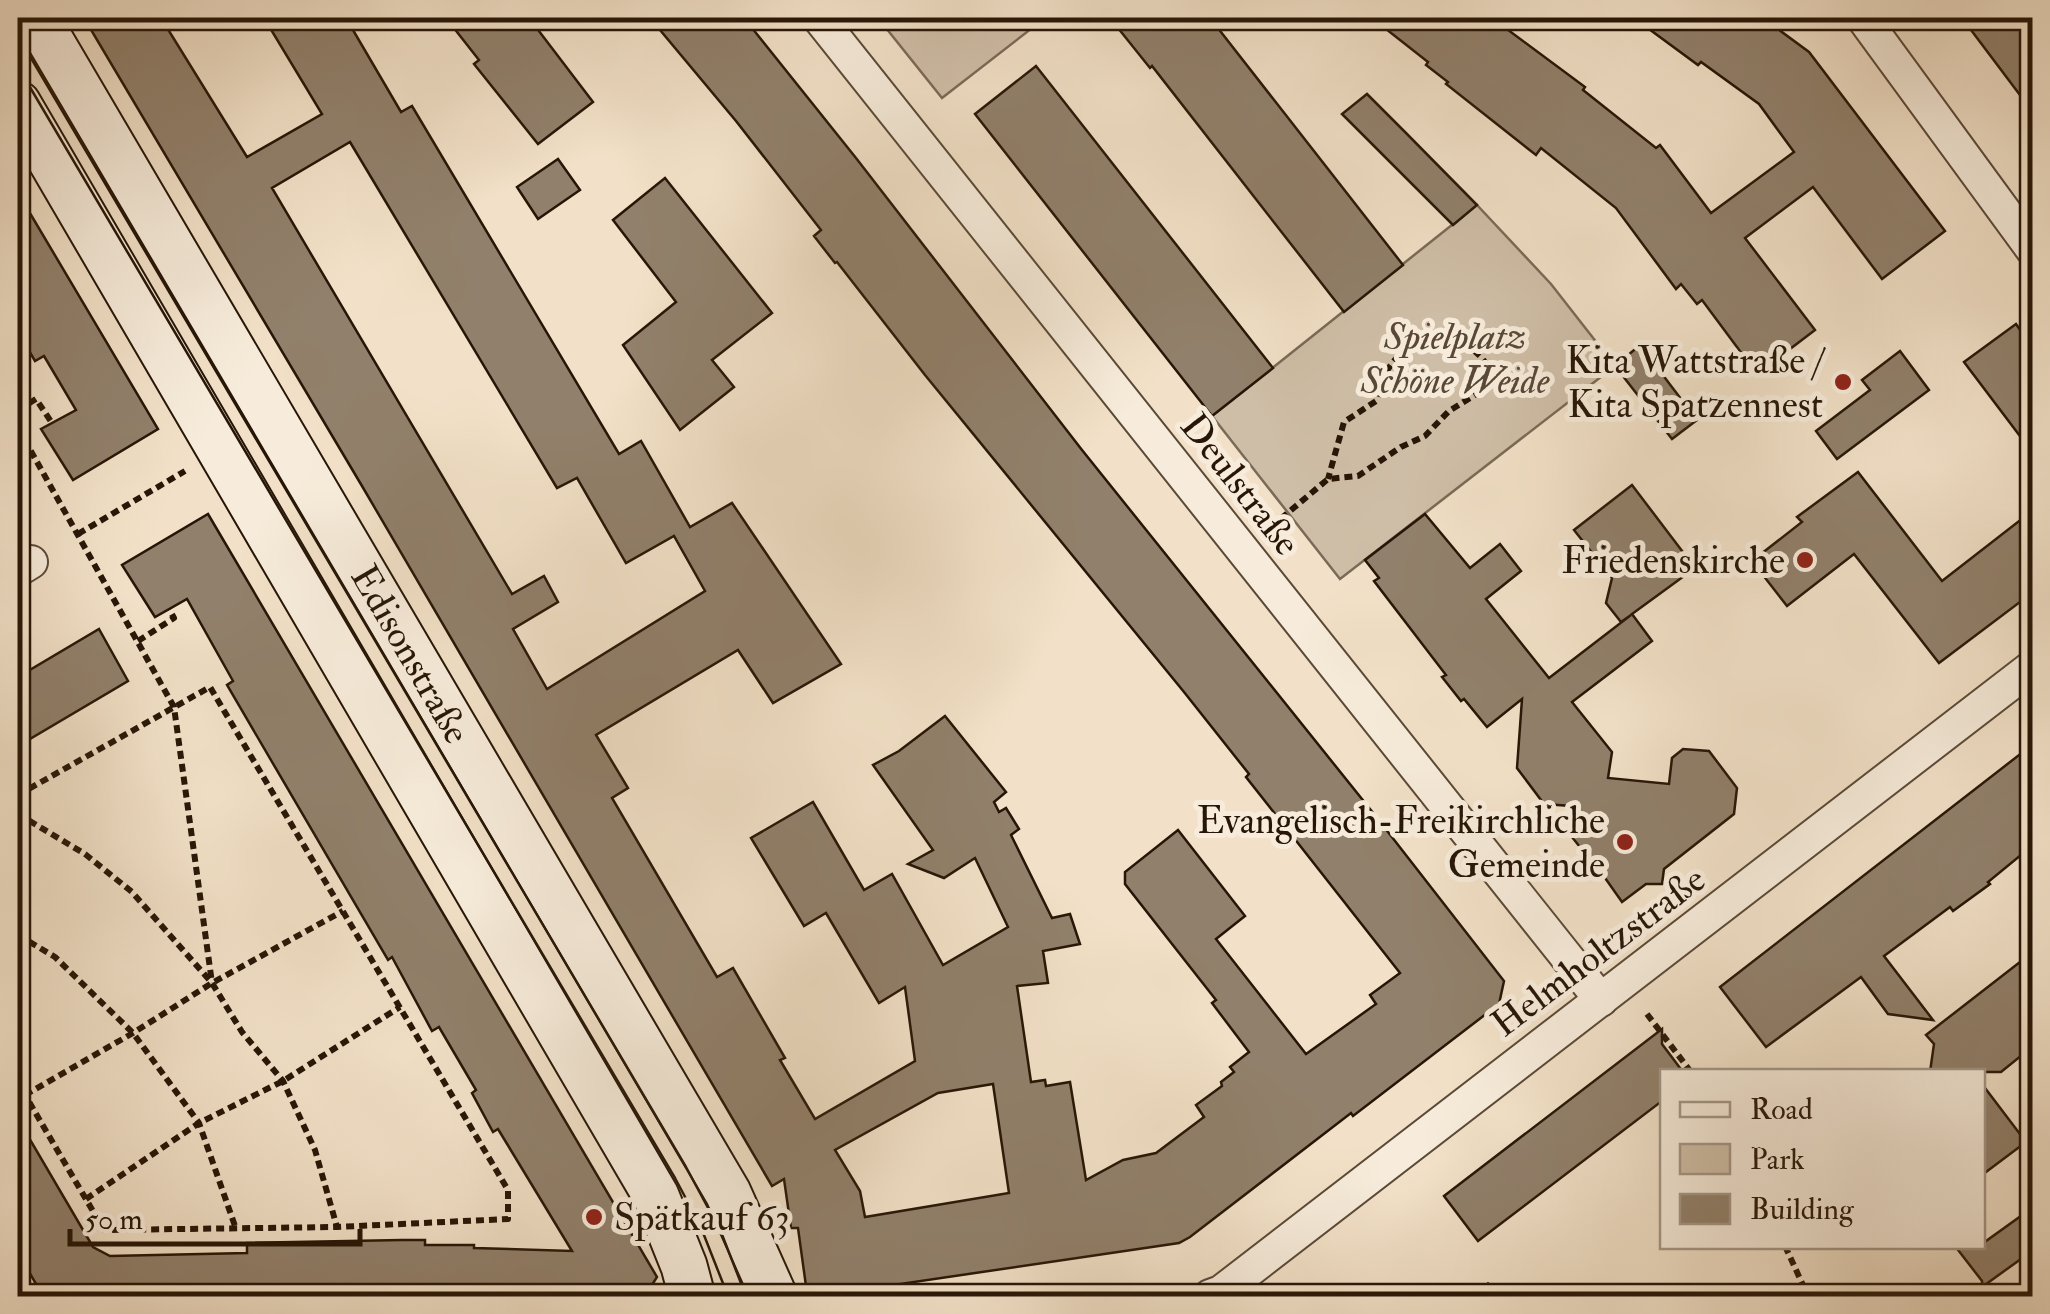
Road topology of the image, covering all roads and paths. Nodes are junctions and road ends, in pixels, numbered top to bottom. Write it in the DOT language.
graph roads {
  1 [pos="37,18"];
  2 [pos="820,18"];
  3 [pos="1863,18"];
  4 [pos="18,104"];
  5 [pos="2032,249"];
  6 [pos="18,410"];
  7 [pos="52,423"];
  8 [pos="18,428"];
  9 [pos="190,468"];
  10 [pos="1328,479"];
  11 [pos="1270,526"];
  12 [pos="78,534"];
  13 [pos="169,609"];
  14 [pos="138,641"];
  15 [pos="2032,667"];
  16 [pos="174,707"];
  17 [pos="18,796"];
  18 [pos="18,814"];
  19 [pos="342,911"];
  20 [pos="18,935"];
  21 [pos="212,983"];
  22 [pos="1600,1000"];
  23 [pos="400,1007"];
  24 [pos="1646,1014"];
  25 [pos="133,1032"];
  26 [pos="1688,1069"];
  27 [pos="283,1082"];
  28 [pos="18,1083"];
  29 [pos="24,1095"];
  30 [pos="199,1123"];
  31 [pos="86,1199"];
  32 [pos="337,1227"];
  33 [pos="236,1229"];
  34 [pos="1786,1249"];
  35 [pos="1486,1284"];
  36 [pos="1218,1295"];
  37 [pos="692,1296"];
  38 [pos="774,1296"];
  39 [pos="1501,1296"];
  40 [pos="1611,1296"];
  41 [pos="1650,1296"];
  42 [pos="1808,1296"];
  1 -- 38 [label="main road, Edisonstraße"];
  2 -- 22 [label="street, Deulstraße"];
  3 -- 5 [label="street"];
  4 -- 37 [label="main road, Edisonstraße"];
  6 -- 7 [label="path"];
  8 -- 12 [label="path"];
  9 -- 12 [label="path"];
  10 -- 10 [label="path"];
  10 -- 11 [label="path"];
  12 -- 14 [label="path"];
  13 -- 14 [label="path"];
  14 -- 16 [label="path"];
  15 -- 22 [label="street, Helmholtzstraße"];
  16 -- 17 [label="path"];
  16 -- 19 [label="path"];
  16 -- 21 [label="path"];
  18 -- 21 [label="path"];
  19 -- 21 [label="path"];
  19 -- 23 [label="path"];
  20 -- 25 [label="path"];
  21 -- 25 [label="path"];
  21 -- 27 [label="path"];
  22 -- 36 [label="street, Helmholtzstraße"];
  23 -- 27 [label="path"];
  23 -- 32 [label="path"];
  24 -- 26 [label="path"];
  25 -- 29 [label="path"];
  25 -- 30 [label="path"];
  27 -- 30 [label="path"];
  27 -- 32 [label="path"];
  28 -- 29 [label="path"];
  29 -- 31 [label="path"];
  30 -- 31 [label="path"];
  30 -- 33 [label="path"];
  31 -- 33 [label="path"];
  32 -- 33 [label="path"];
  34 -- 42 [label="path"];
  35 -- 39 [label="path"];
  40 -- 41 [label="path"];
}
